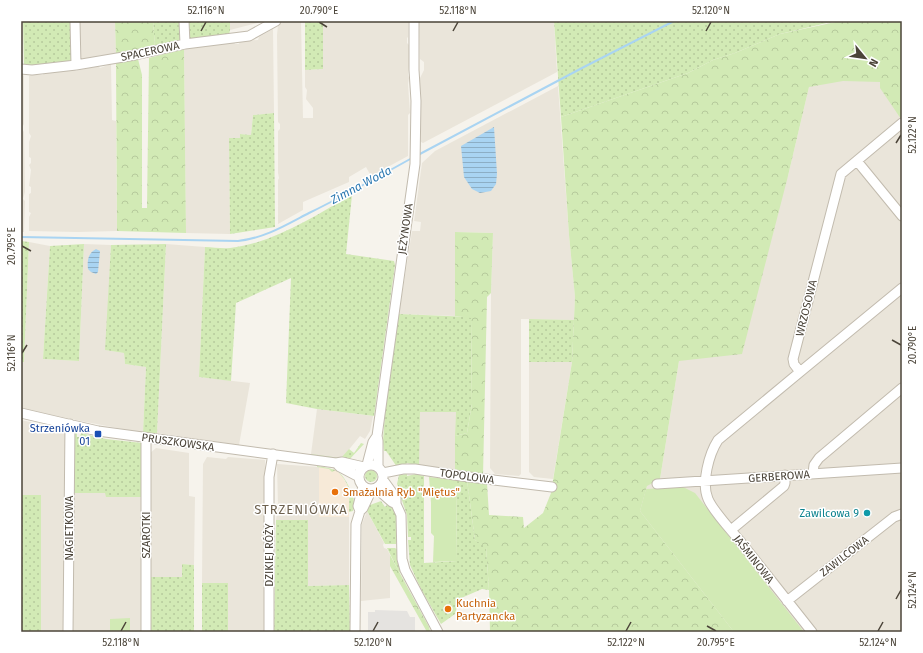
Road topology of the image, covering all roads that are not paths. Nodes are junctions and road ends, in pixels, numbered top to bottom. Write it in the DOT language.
graph roads {
  1 [pos="76,21"];
  2 [pos="184,21"];
  3 [pos="414,21"];
  4 [pos="274,22"];
  5 [pos="185,44"];
  6 [pos="76,65"];
  7 [pos="21,69"];
  8 [pos="902,123"];
  9 [pos="856,161"];
  10 [pos="902,216"];
  11 [pos="902,288"];
  12 [pos="800,372"];
  13 [pos="902,388"];
  14 [pos="21,413"];
  15 [pos="70,424"];
  16 [pos="377,436"];
  17 [pos="146,438"];
  18 [pos="273,454"];
  19 [pos="336,463"];
  20 [pos="366,466"];
  21 [pos="902,468"];
  22 [pos="381,473"];
  23 [pos="813,473"];
  24 [pos="785,476"];
  25 [pos="359,477"];
  26 [pos="707,482"];
  27 [pos="657,484"];
  28 [pos="363,486"];
  29 [pos="552,487"];
  30 [pos="374,488"];
  31 [pos="396,504"];
  32 [pos="360,511"];
  33 [pos="902,514"];
  34 [pos="731,530"];
  35 [pos="787,601"];
  36 [pos="437,631"];
  37 [pos="68,632"];
  38 [pos="146,632"];
  39 [pos="268,632"];
  40 [pos="355,632"];
  41 [pos="812,632"];
  1 -- 6 [label="street"];
  2 -- 5 [label="street"];
  3 -- 16 [label="street, JEŻYNOWA"];
  4 -- 5 [label="street, SPACEROWA"];
  5 -- 6 [label="street, SPACEROWA"];
  6 -- 7 [label="street, SPACEROWA"];
  8 -- 9 [label="street, WRZOSOWA"];
  9 -- 10 [label="street"];
  9 -- 12 [label="street, WRZOSOWA"];
  11 -- 12 [label="street"];
  12 -- 26 [label="street"];
  13 -- 23 [label="street"];
  14 -- 15 [label="street, PRUSZKOWSKA"];
  15 -- 17 [label="street, PRUSZKOWSKA"];
  15 -- 37 [label="street, NAGIETKOWA"];
  16 -- 20 [label="street, JEŻYNOWA"];
  16 -- 22 [label="street, JEŻYNOWA"];
  17 -- 18 [label="street, PRUSZKOWSKA"];
  17 -- 38 [label="street, SZAROTKI"];
  18 -- 19 [label="street, PRUSZKOWSKA"];
  18 -- 39 [label="street, DZIKIEJ RÓŻY"];
  19 -- 20 [label="street, PRUSZKOWSKA"];
  19 -- 25 [label="street, PRUSZKOWSKA"];
  20 -- 22 [label="street"];
  20 -- 25 [label="street"];
  21 -- 23 [label="street, GERBEROWA"];
  22 -- 29 [label="street, TOPOLOWA"];
  22 -- 30 [label="street"];
  22 -- 31 [label="street"];
  23 -- 24 [label="street, GERBEROWA"];
  24 -- 26 [label="street, GERBEROWA"];
  24 -- 34 [label="street"];
  25 -- 28 [label="street"];
  26 -- 27 [label="street, GERBEROWA"];
  26 -- 34 [label="street, JAŚMINOWA"];
  28 -- 30 [label="street"];
  28 -- 32 [label="street"];
  30 -- 31 [label="street"];
  30 -- 32 [label="street"];
  31 -- 36 [label="street"];
  32 -- 40 [label="street"];
  33 -- 35 [label="street, ZAWILCOWA"];
  34 -- 35 [label="street, JAŚMINOWA"];
  35 -- 41 [label="street, JAŚMINOWA"];
}
